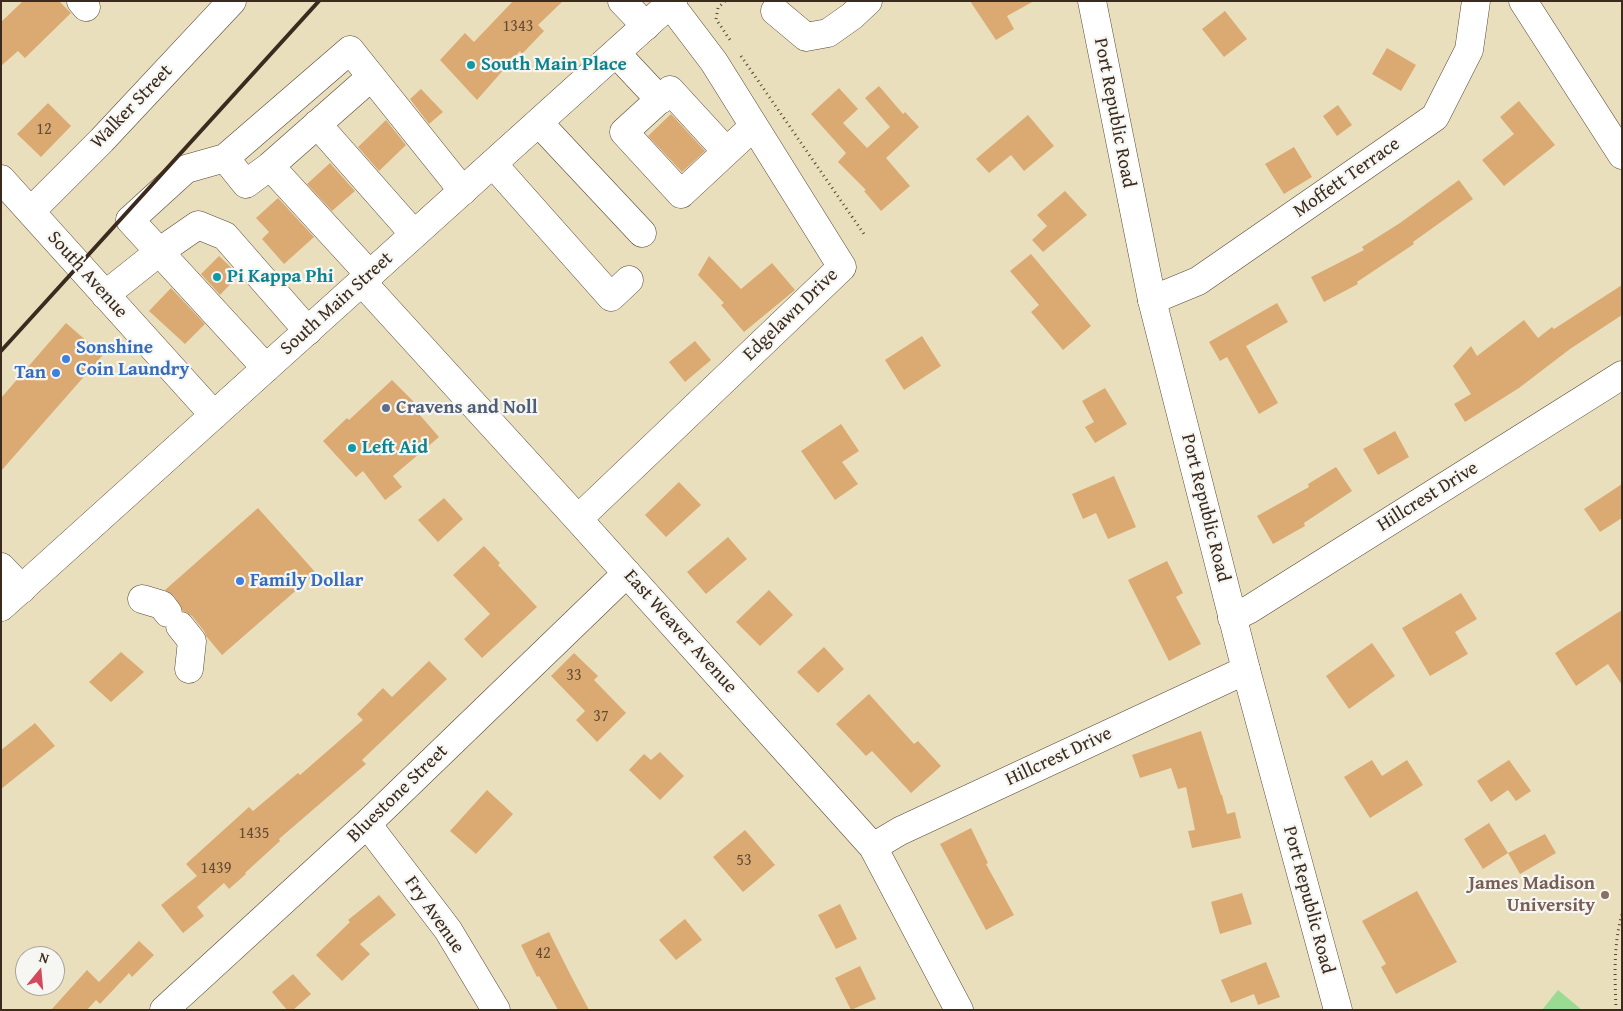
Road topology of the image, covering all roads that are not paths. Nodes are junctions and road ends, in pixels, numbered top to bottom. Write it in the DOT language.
graph roads {
  1 [pos="232,1"];
  2 [pos="622,1"];
  3 [pos="868,1"];
  4 [pos="1092,1"];
  5 [pos="1476,1"];
  6 [pos="1523,1"];
  7 [pos="672,3"];
  8 [pos="776,5"];
  9 [pos="646,26"];
  10 [pos="616,53"];
  11 [pos="371,77"];
  12 [pos="660,100"];
  13 [pos="539,122"];
  14 [pos="317,124"];
  15 [pos="754,126"];
  16 [pos="726,152"];
  17 [pos="1622,155"];
  18 [pos="225,158"];
  19 [pos="493,164"];
  20 [pos="270,166"];
  21 [pos="3,184"];
  22 [pos="463,191"];
  23 [pos="31,211"];
  24 [pos="642,233"];
  25 [pos="414,234"];
  26 [pos="159,252"];
  27 [pos="366,278"];
  28 [pos="629,280"];
  29 [pos="105,295"];
  30 [pos="1152,300"];
  31 [pos="308,330"];
  32 [pos="266,368"];
  33 [pos="1622,375"];
  34 [pos="214,415"];
  35 [pos="578,518"];
  36 [pos="1,566"];
  37 [pos="627,573"];
  38 [pos="22,589"];
  39 [pos="142,599"];
  40 [pos="1,607"];
  41 [pos="1232,618"];
  42 [pos="189,669"];
  43 [pos="1246,670"];
  44 [pos="367,824"];
  45 [pos="872,847"];
  46 [pos="164,1010"];
  47 [pos="496,1010"];
  48 [pos="960,1010"];
  49 [pos="1338,1010"];
  1 -- 23 [label="street, Walker Street"];
  2 -- 9 [label="street"];
  3 -- 8 [label="street"];
  4 -- 30 [label="street, Port Republic Road"];
  5 -- 30 [label="street, Moffett Terrace"];
  6 -- 17 [label="street"];
  7 -- 9 [label="street, South Main Street"];
  7 -- 15 [label="street, Edgelawn Drive"];
  9 -- 10 [label="street, South Main Street"];
  10 -- 12 [label="street"];
  10 -- 13 [label="street, South Main Street"];
  11 -- 14 [label="street"];
  11 -- 18 [label="street"];
  11 -- 22 [label="street"];
  12 -- 16 [label="street"];
  12 -- 16 [label="street"];
  13 -- 19 [label="street, South Main Street"];
  13 -- 24 [label="street"];
  14 -- 20 [label="street"];
  14 -- 25 [label="street"];
  15 -- 16 [label="street"];
  15 -- 35 [label="street, Edgelawn Drive"];
  18 -- 20 [label="street"];
  18 -- 26 [label="street"];
  19 -- 22 [label="street, South Main Street"];
  19 -- 28 [label="street"];
  20 -- 27 [label="street, East Weaver Avenue"];
  21 -- 23 [label="street, South Avenue"];
  22 -- 25 [label="street, South Main Street"];
  23 -- 29 [label="street, South Avenue"];
  25 -- 27 [label="street, South Main Street"];
  26 -- 29 [label="street"];
  26 -- 31 [label="street"];
  26 -- 32 [label="street"];
  27 -- 31 [label="street, South Main Street"];
  27 -- 35 [label="street, East Weaver Avenue"];
  29 -- 34 [label="street, South Avenue"];
  30 -- 41 [label="street, Port Republic Road"];
  31 -- 32 [label="street, South Main Street"];
  32 -- 34 [label="street, South Main Street"];
  33 -- 41 [label="street, Hillcrest Drive"];
  34 -- 38 [label="street, South Main Street"];
  35 -- 37 [label="street, East Weaver Avenue"];
  36 -- 38 [label="street"];
  37 -- 44 [label="street, Bluestone Street"];
  37 -- 45 [label="street, East Weaver Avenue"];
  38 -- 40 [label="street, South Main Street"];
  39 -- 42 [label="street"];
  41 -- 43 [label="street, Port Republic Road"];
  43 -- 45 [label="street, Hillcrest Drive"];
  43 -- 49 [label="street, Port Republic Road"];
  44 -- 46 [label="street, Bluestone Street"];
  44 -- 47 [label="street, Fry Avenue"];
  45 -- 48 [label="street, East Weaver Avenue"];
}
